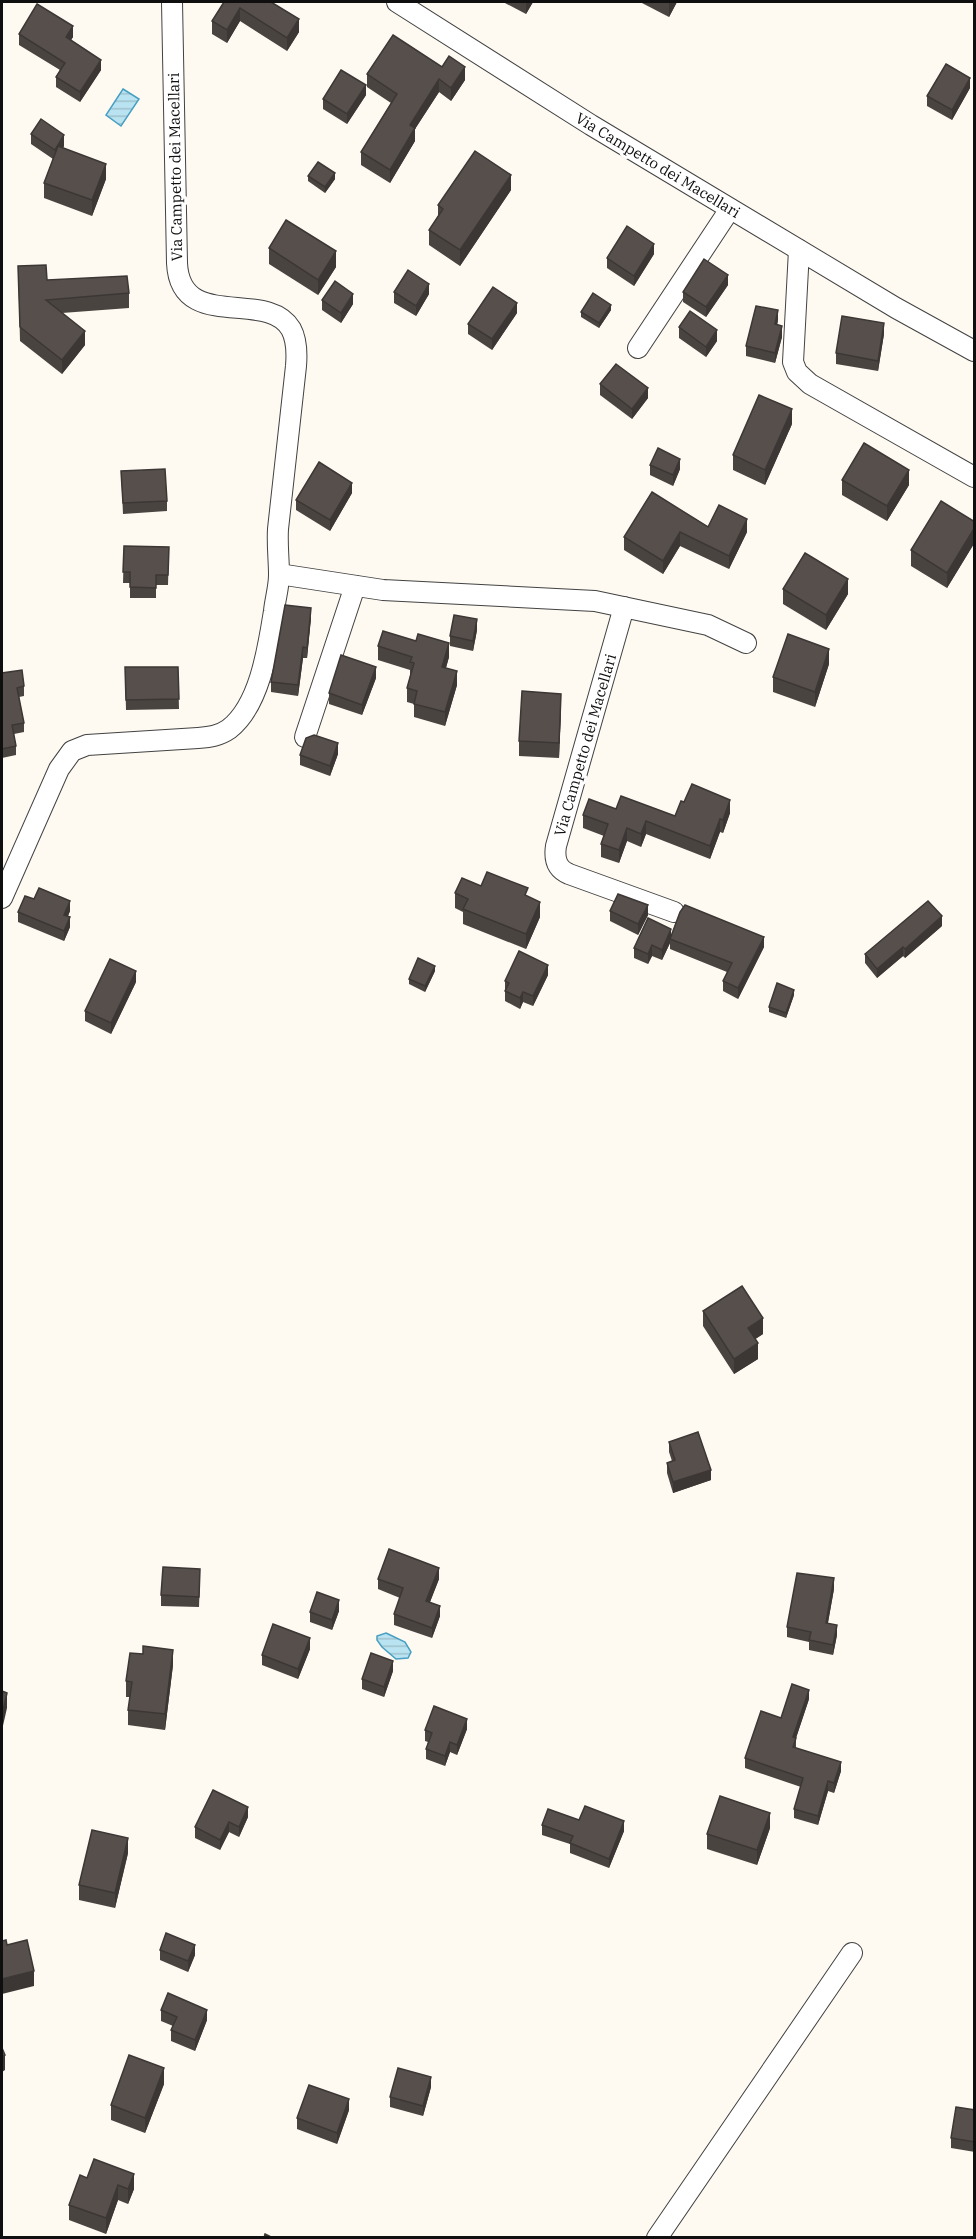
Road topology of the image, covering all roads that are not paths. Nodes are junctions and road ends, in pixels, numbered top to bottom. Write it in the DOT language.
graph roads {
  1 [pos="172,2"];
  2 [pos="397,2"];
  3 [pos="730,209"];
  4 [pos="800,250"];
  5 [pos="638,348"];
  6 [pos="975,351"];
  7 [pos="975,477"];
  8 [pos="279,574"];
  9 [pos="355,586"];
  10 [pos="624,607"];
  11 [pos="746,643"];
  12 [pos="305,737"];
  13 [pos="2,898"];
  14 [pos="674,912"];
  15 [pos="852,1953"];
  16 [pos="657,2238"];
  1 -- 8 [label="street, Via Campetto dei Macellari"];
  2 -- 3 [label="street, Via Campetto dei Macellari"];
  3 -- 4 [label="street, Via Campetto dei Macellari"];
  3 -- 5 [label="street"];
  4 -- 6 [label="street, Via Campetto dei Macellari"];
  4 -- 7 [label="street"];
  8 -- 9 [label="street"];
  8 -- 13 [label="street, Via Campetto dei Macellari"];
  9 -- 10 [label="street"];
  9 -- 12 [label="street"];
  10 -- 11 [label="street"];
  10 -- 14 [label="street, Via Campetto dei Macellari"];
  15 -- 16 [label="street"];
}
